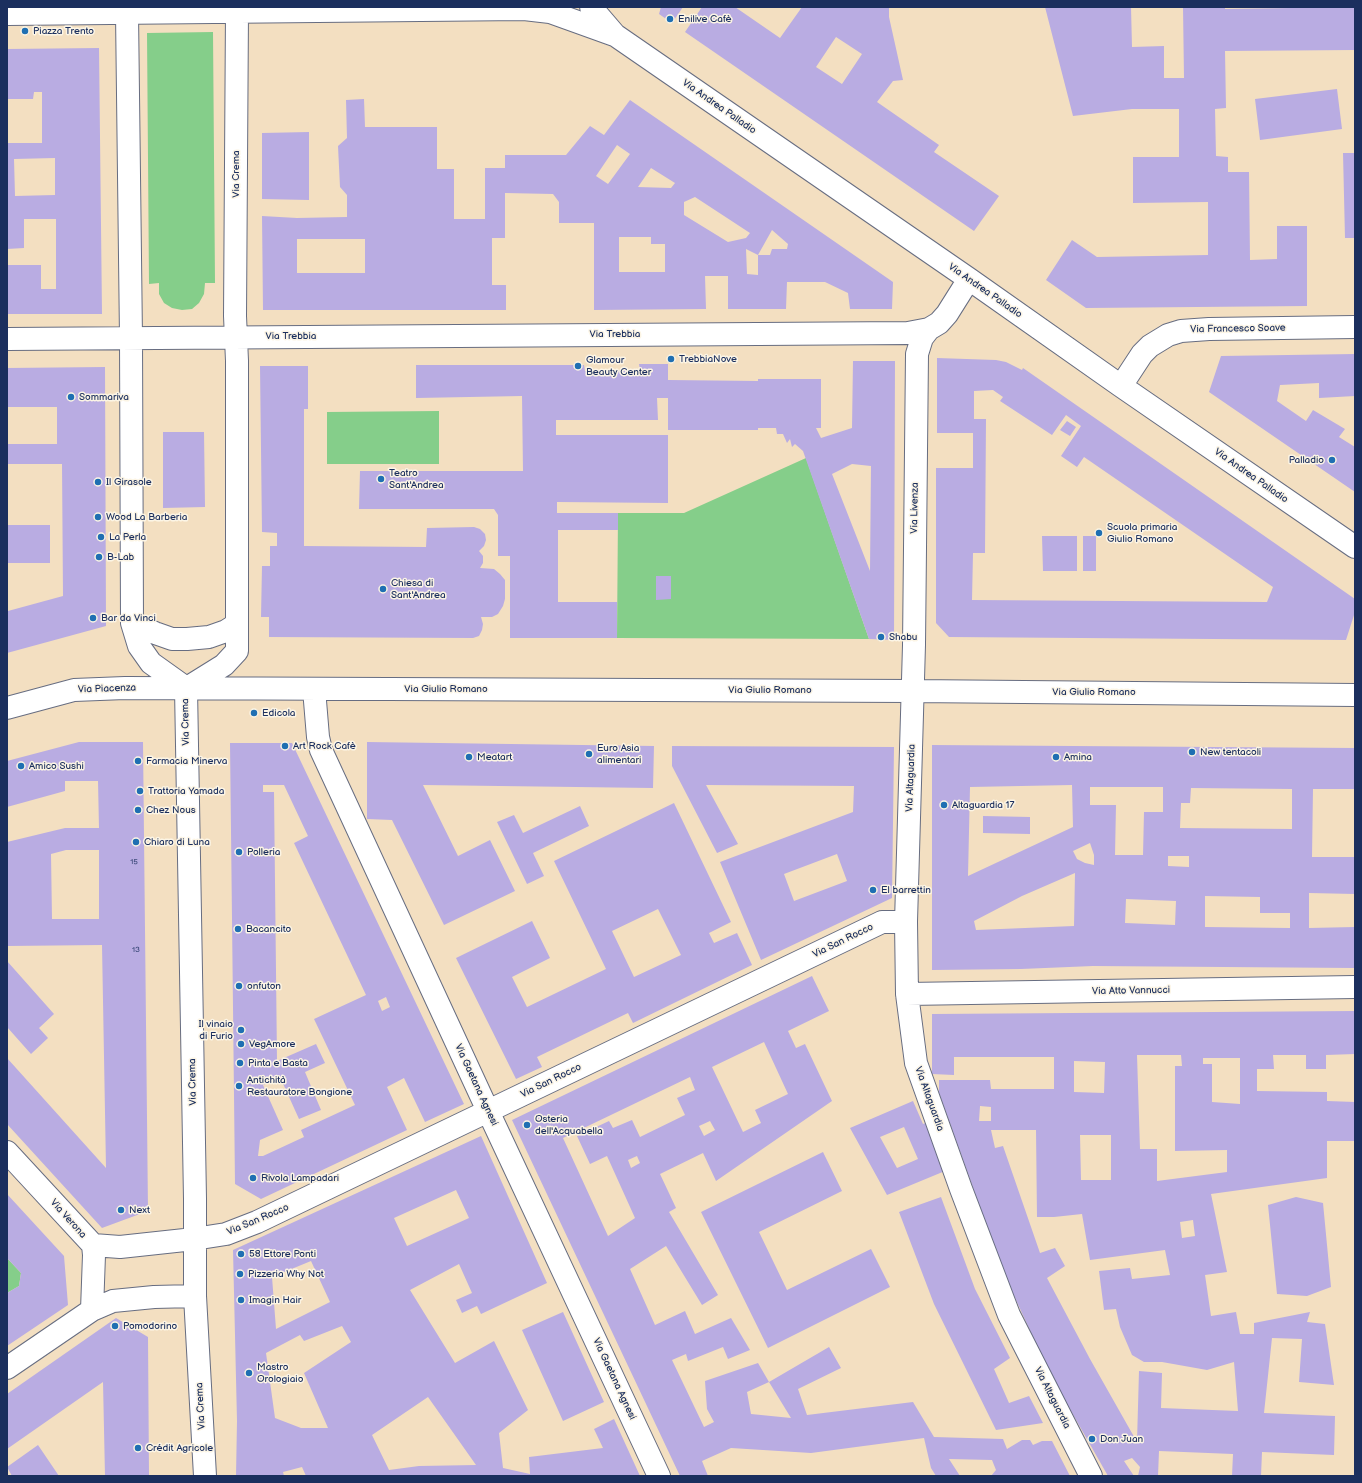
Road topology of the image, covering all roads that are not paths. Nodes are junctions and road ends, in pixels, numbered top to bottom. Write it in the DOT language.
graph roads {
  1 [pos="591,7"];
  2 [pos="526,8"];
  3 [pos="237,11"];
  4 [pos="127,13"];
  5 [pos="7,14"];
  6 [pos="615,35"];
  7 [pos="969,279"];
  8 [pos="1355,327"];
  9 [pos="929,329"];
  10 [pos="236,337"];
  11 [pos="131,338"];
  12 [pos="7,339"];
  13 [pos="1121,386"];
  14 [pos="1355,547"];
  15 [pos="132,623"];
  16 [pos="237,624"];
  17 [pos="186,688"];
  18 [pos="314,688"];
  19 [pos="913,691"];
  20 [pos="1355,695"];
  21 [pos="7,708"];
  22 [pos="906,922"];
  23 [pos="1355,987"];
  24 [pos="907,994"];
  25 [pos="488,1111"];
  26 [pos="7,1152"];
  27 [pos="194,1239"];
  28 [pos="93,1246"];
  29 [pos="195,1296"];
  30 [pos="92,1310"];
  31 [pos="7,1368"];
  32 [pos="206,1476"];
  33 [pos="659,1476"];
  34 [pos="1091,1476"];
  1 -- 6 [label="street"];
  2 -- 3 [label="street"];
  2 -- 6 [label="street"];
  3 -- 4 [label="street"];
  3 -- 10 [label="street, Via Crema"];
  4 -- 5 [label="street"];
  4 -- 11 [label="street, Via Crema"];
  6 -- 7 [label="street, Via Andrea Palladio"];
  7 -- 9 [label="street, Via Trebbia"];
  7 -- 13 [label="street, Via Andrea Palladio"];
  8 -- 13 [label="street, Via Francesco Soave"];
  9 -- 10 [label="street, Via Trebbia"];
  9 -- 19 [label="street, Via Livenza"];
  10 -- 11 [label="street"];
  10 -- 16 [label="street, Via Crema"];
  11 -- 12 [label="street"];
  11 -- 15 [label="street, Via Crema"];
  13 -- 14 [label="street, Via Andrea Palladio"];
  15 -- 16 [label="street"];
  15 -- 17 [label="street, Via Crema"];
  16 -- 17 [label="street, Via Crema"];
  17 -- 18 [label="street, Via Giulio Romano"];
  17 -- 21 [label="street, Via Piacenza"];
  17 -- 27 [label="street, Via Crema"];
  18 -- 19 [label="street, Via Giulio Romano"];
  18 -- 25 [label="street, Via Gaetana Agnesi"];
  19 -- 20 [label="street, Via Giulio Romano"];
  19 -- 22 [label="street, Via Altaguardia"];
  22 -- 24 [label="street, Via Altaguardia"];
  22 -- 25 [label="street, Via San Rocco"];
  23 -- 24 [label="street, Via Atto Vannucci"];
  24 -- 34 [label="street, Via Altaguardia"];
  25 -- 27 [label="street, Via San Rocco"];
  25 -- 33 [label="street, Via Gaetana Agnesi"];
  26 -- 28 [label="street, Via Verona"];
  27 -- 28 [label="street, Via Verona"];
  27 -- 29 [label="street, Via Crema"];
  28 -- 30 [label="street"];
  29 -- 30 [label="street"];
  29 -- 32 [label="street, Via Crema"];
  30 -- 31 [label="street"];
}
